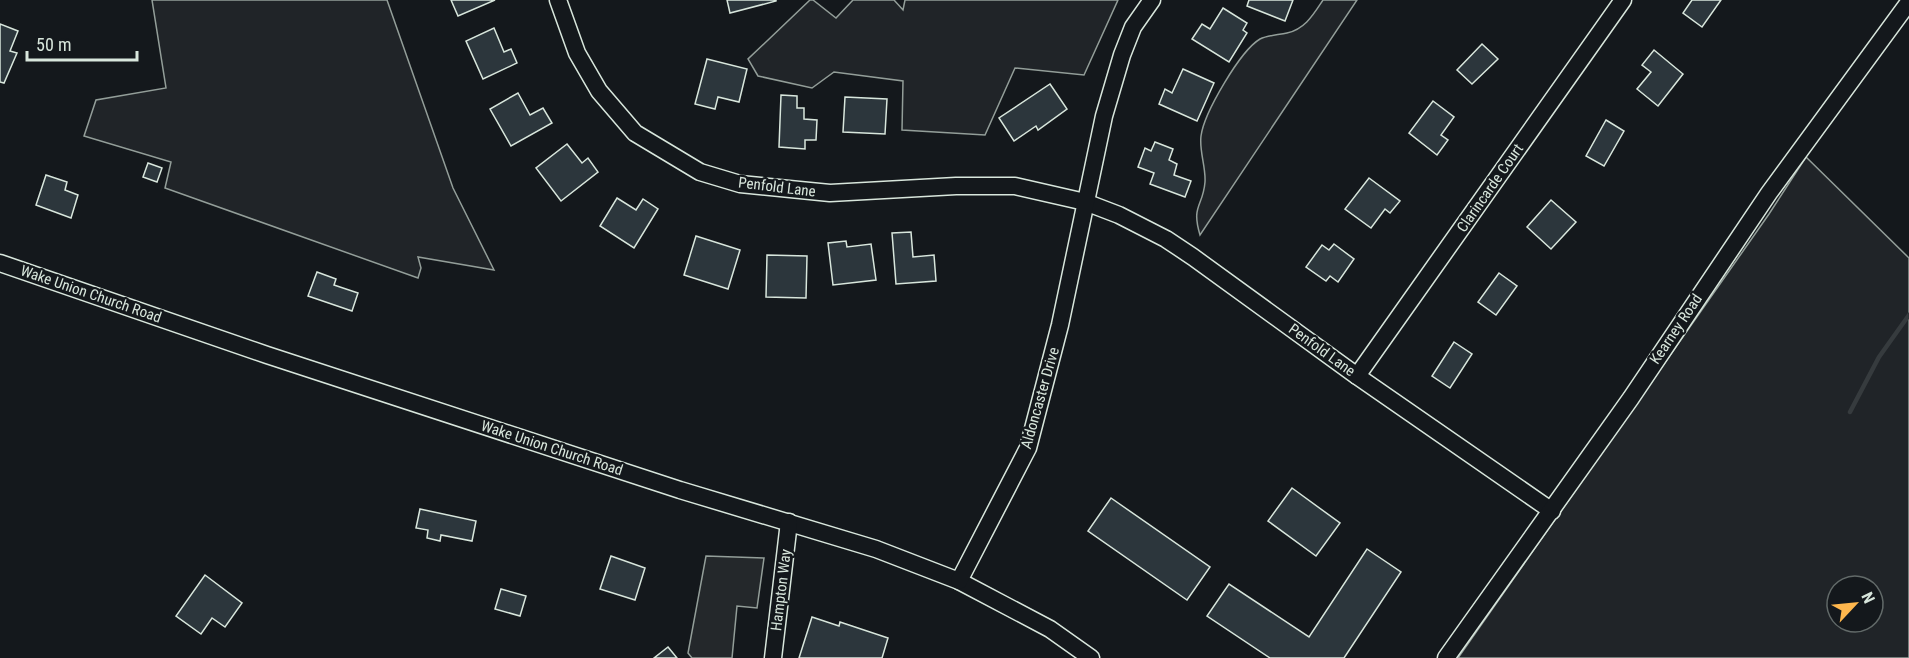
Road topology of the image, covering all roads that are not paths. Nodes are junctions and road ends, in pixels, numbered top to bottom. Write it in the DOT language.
graph roads {
  1 [pos="558,0"];
  2 [pos="1152,0"];
  3 [pos="1623,0"];
  4 [pos="1909,2"];
  5 [pos="1085,202"];
  6 [pos="0,263"];
  7 [pos="1357,376"];
  8 [pos="1552,511"];
  9 [pos="789,522"];
  10 [pos="959,581"];
  11 [pos="773,658"];
  12 [pos="1091,658"];
  13 [pos="1446,658"];
  1 -- 5 [label="street, Penfold Lane"];
  2 -- 5 [label="street"];
  3 -- 7 [label="street, Clarincarde Court"];
  4 -- 8 [label="street, Kearney Road"];
  5 -- 7 [label="street, Penfold Lane"];
  5 -- 10 [label="street, Aldoncaster Drive"];
  6 -- 9 [label="street, Wake Union Church Road"];
  7 -- 8 [label="street, Penfold Lane"];
  8 -- 13 [label="street, Kearney Road"];
  9 -- 10 [label="street, Wake Union Church Road"];
  9 -- 11 [label="street, Hampton Way"];
  10 -- 12 [label="street, Wake Union Church Road"];
}
